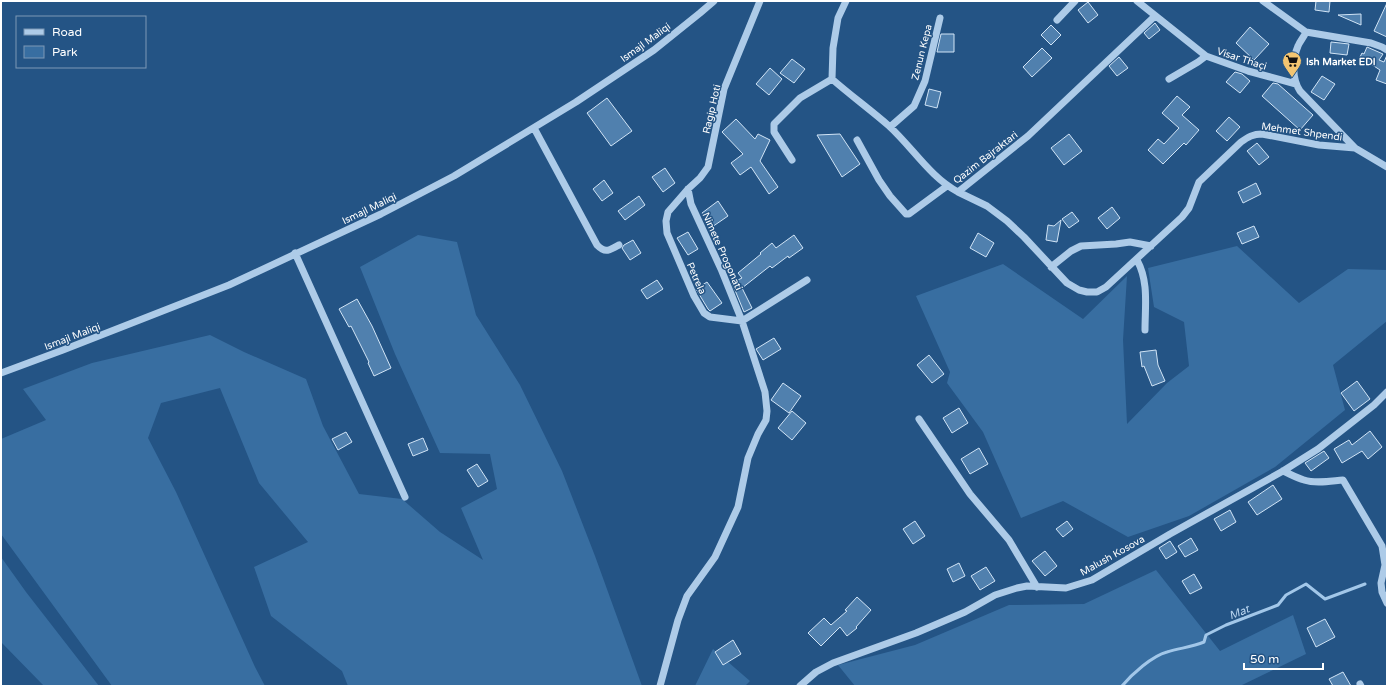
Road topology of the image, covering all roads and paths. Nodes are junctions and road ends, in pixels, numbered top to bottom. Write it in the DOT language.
graph roads {
  1 [pos="714,1"];
  2 [pos="760,1"];
  3 [pos="846,1"];
  4 [pos="1075,1"];
  5 [pos="1137,1"];
  6 [pos="1263,1"];
  7 [pos="1155,16"];
  8 [pos="940,18"];
  9 [pos="1058,20"];
  10 [pos="1306,32"];
  11 [pos="1387,50"];
  12 [pos="1206,56"];
  13 [pos="1169,78"];
  14 [pos="832,79"];
  15 [pos="1296,84"];
  16 [pos="890,127"];
  17 [pos="534,128"];
  18 [pos="857,140"];
  19 [pos="1355,148"];
  20 [pos="792,160"];
  21 [pos="1387,167"];
  22 [pos="947,186"];
  23 [pos="688,189"];
  24 [pos="958,192"];
  25 [pos="668,212"];
  26 [pos="619,245"];
  27 [pos="1151,246"];
  28 [pos="296,253"];
  29 [pos="1137,260"];
  30 [pos="1051,267"];
  31 [pos="807,280"];
  32 [pos="742,321"];
  33 [pos="1145,330"];
  34 [pos="1,373"];
  35 [pos="1387,392"];
  36 [pos="919,419"];
  37 [pos="1283,471"];
  38 [pos="406,497"];
  39 [pos="1037,587"];
  40 [pos="1387,603"];
  41 [pos="802,685"];
  42 [pos="660,686"];
  1 -- 17 [label="street, Ismajl Maliqi"];
  2 -- 23 [label="street, Ragip Hoti"];
  3 -- 14 [label="street"];
  4 -- 9 [label="street"];
  5 -- 7 [label="street, Visar Thaçi"];
  6 -- 10 [label="street"];
  7 -- 12 [label="street, Visar Thaçi"];
  7 -- 24 [label="street, Qazim Bajraktari"];
  8 -- 16 [label="street, Zenun Kepa"];
  10 -- 11 [label="street"];
  10 -- 15 [label="street"];
  12 -- 13 [label="street, Visar Thaçi"];
  12 -- 15 [label="street, Visar Thaçi"];
  14 -- 16 [label="street, Qazim Bajraktari"];
  14 -- 20 [label="street"];
  15 -- 19 [label="street"];
  16 -- 22 [label="street, Qazim Bajraktari"];
  17 -- 26 [label="street"];
  17 -- 28 [label="street, Ismajl Maliqi"];
  18 -- 22 [label="street"];
  19 -- 21 [label="street"];
  19 -- 27 [label="street, Mehmet Shpendi"];
  22 -- 24 [label="street, Qazim Bajraktari"];
  23 -- 25 [label="street, Ragip Hoti"];
  23 -- 32 [label="street, Nimete Progonati"];
  24 -- 30 [label="street, Mehmet Shpendi"];
  25 -- 32 [label="street, Petrela"];
  27 -- 29 [label="street, Mehmet Shpendi"];
  27 -- 30 [label="street"];
  28 -- 34 [label="street, Ismajl Maliqi"];
  28 -- 38 [label="street"];
  29 -- 30 [label="street, Mehmet Shpendi"];
  29 -- 33 [label="street"];
  31 -- 32 [label="street"];
  32 -- 42 [label="street, Nimete Progonati"];
  35 -- 37 [label="street, Malush Kosova"];
  36 -- 39 [label="street"];
  37 -- 39 [label="street, Malush Kosova"];
  37 -- 40 [label="street"];
  39 -- 41 [label="street, Malush Kosova"];
}
